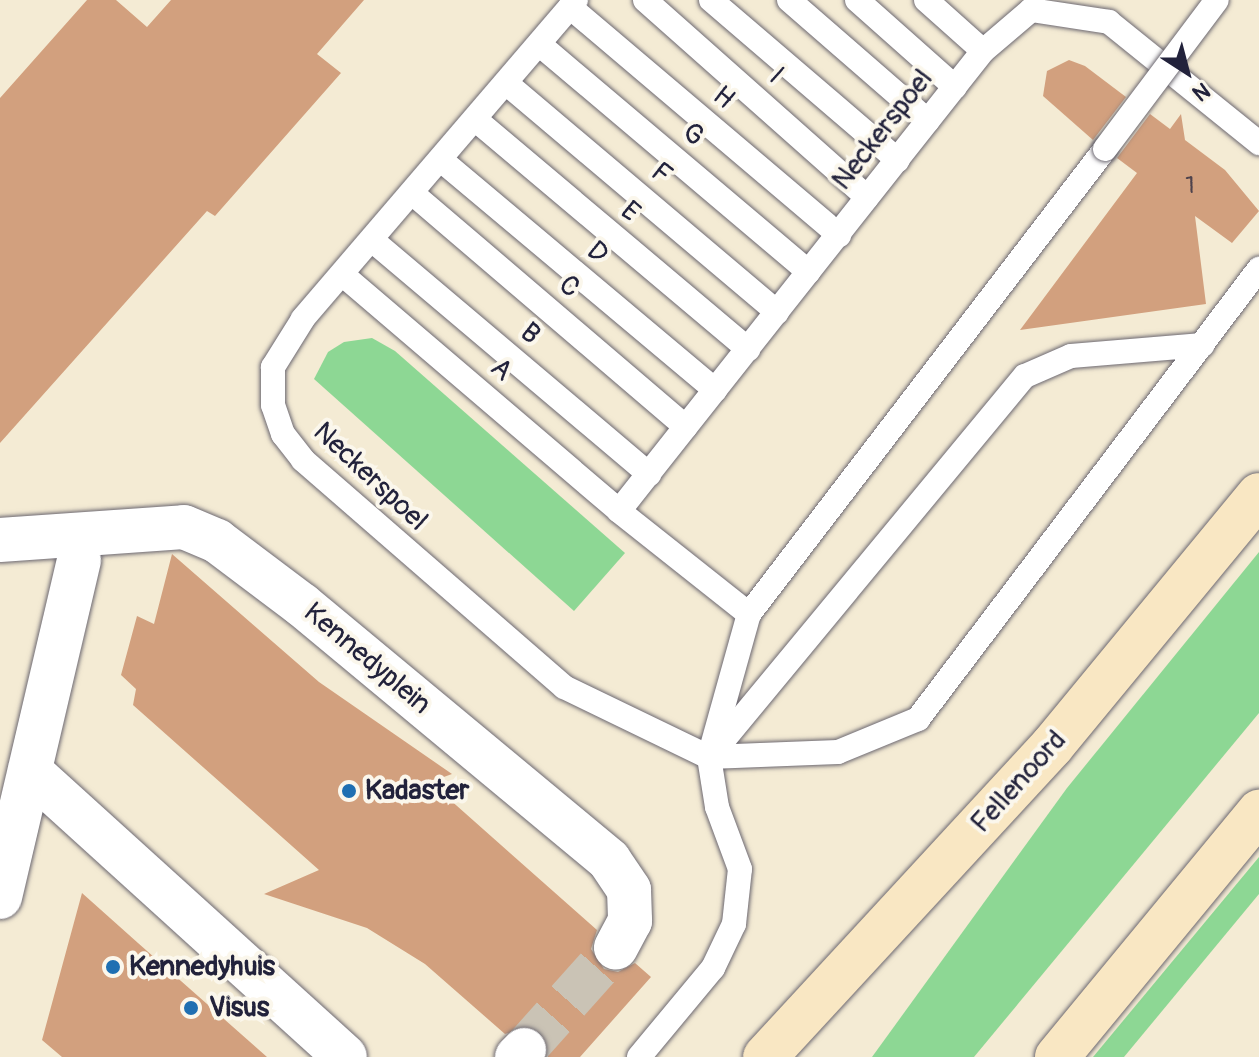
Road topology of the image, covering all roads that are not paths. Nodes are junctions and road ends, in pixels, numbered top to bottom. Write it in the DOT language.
graph roads {
  1 [pos="645,0"];
  2 [pos="711,0"];
  3 [pos="789,0"];
  4 [pos="857,0"];
  5 [pos="926,0"];
  6 [pos="1217,0"];
  7 [pos="573,4"];
  8 [pos="539,44"];
  9 [pos="983,51"];
  10 [pos="506,83"];
  11 [pos="955,87"];
  12 [pos="476,120"];
  13 [pos="928,121"];
  14 [pos="1259,143"];
  15 [pos="441,160"];
  16 [pos="898,160"];
  17 [pos="412,193"];
  18 [pos="867,197"];
  19 [pos="839,235"];
  20 [pos="372,240"];
  21 [pos="1259,269"];
  22 [pos="809,272"];
  23 [pos="343,275"];
  24 [pos="777,312"];
  25 [pos="1203,345"];
  26 [pos="748,349"];
  27 [pos="715,390"];
  28 [pos="686,427"];
  29 [pos="649,474"];
  30 [pos="1259,495"];
  31 [pos="619,511"];
  32 [pos="0,540"];
  33 [pos="79,560"];
  34 [pos="749,614"];
  35 [pos="709,757"];
  36 [pos="30,771"];
  37 [pos="1259,812"];
  38 [pos="0,897"];
  39 [pos="616,947"];
  40 [pos="345,1057"];
  41 [pos="639,1057"];
  42 [pos="765,1057"];
  43 [pos="1057,1057"];
  1 -- 18 [label="lane, I"];
  2 -- 16 [label="lane"];
  3 -- 13 [label="lane"];
  4 -- 11 [label="lane"];
  5 -- 9 [label="lane"];
  6 -- 34 [label="lane, bridge"];
  7 -- 8 [label="lane, Neckerspoel"];
  7 -- 19 [label="lane, H"];
  8 -- 10 [label="lane, Neckerspoel"];
  8 -- 22 [label="lane, G"];
  9 -- 11 [label="lane, Neckerspoel"];
  9 -- 14 [label="lane, Neckerspoel"];
  10 -- 12 [label="lane, Neckerspoel"];
  10 -- 24 [label="lane, F"];
  11 -- 13 [label="lane, Neckerspoel"];
  12 -- 15 [label="lane, Neckerspoel"];
  12 -- 26 [label="lane, E"];
  13 -- 16 [label="lane, Neckerspoel"];
  15 -- 17 [label="lane, Neckerspoel"];
  15 -- 27 [label="lane, D"];
  16 -- 18 [label="lane, Neckerspoel"];
  17 -- 20 [label="lane, Neckerspoel"];
  17 -- 28 [label="lane, C"];
  18 -- 19 [label="lane, Neckerspoel"];
  19 -- 22 [label="lane, Neckerspoel"];
  20 -- 23 [label="lane, Neckerspoel"];
  20 -- 29 [label="lane, B"];
  21 -- 25 [label="lane, Neckerspoel"];
  22 -- 24 [label="lane, Neckerspoel"];
  23 -- 31 [label="lane, A"];
  23 -- 35 [label="lane, Neckerspoel"];
  24 -- 26 [label="lane, Neckerspoel"];
  25 -- 35 [label="lane"];
  25 -- 35 [label="lane, Neckerspoel"];
  26 -- 27 [label="lane, Neckerspoel"];
  27 -- 28 [label="lane, Neckerspoel"];
  28 -- 29 [label="lane, Neckerspoel"];
  29 -- 31 [label="lane, Neckerspoel"];
  30 -- 42 [label="main road, Fellenoord"];
  31 -- 34 [label="lane"];
  32 -- 39 [label="street, Kennedyplein"];
  33 -- 36 [label="street"];
  34 -- 35 [label="lane"];
  35 -- 41 [label="lane"];
  36 -- 38 [label="street"];
  36 -- 40 [label="street"];
  37 -- 43 [label="main road"];
}
